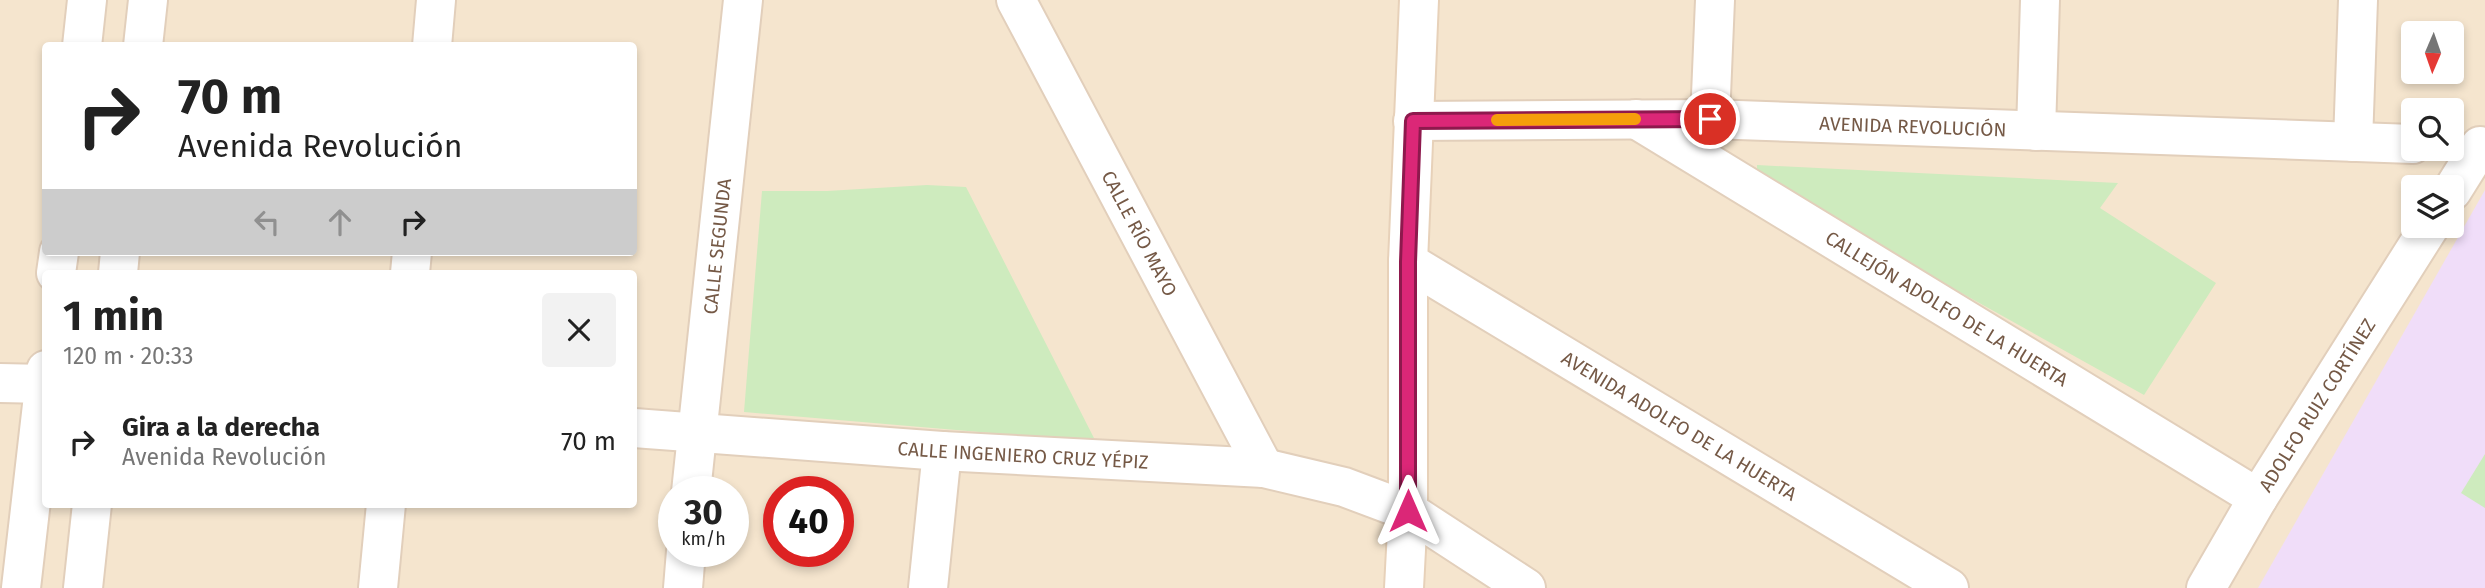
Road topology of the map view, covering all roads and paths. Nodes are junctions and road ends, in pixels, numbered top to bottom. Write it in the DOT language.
graph roads {
  1 [pos="87,0"];
  2 [pos="148,0"];
  3 [pos="436,0"];
  4 [pos="743,0"];
  5 [pos="1419,0"];
  6 [pos="1715,0"];
  7 [pos="2040,0"];
  8 [pos="2358,0"];
  9 [pos="1029,10"];
  10 [pos="82,42"];
  11 [pos="143,42"];
  12 [pos="432,42"];
  13 [pos="1636,119"];
  14 [pos="1710,119"];
  15 [pos="1413,121"];
  16 [pos="2036,131"];
  17 [pos="2353,142"];
  18 [pos="2401,144"];
  19 [pos="2472,146"];
  20 [pos="2459,175"];
  21 [pos="2422,238"];
  22 [pos="1408,262"];
  23 [pos="42,379"];
  24 [pos="0,383"];
  25 [pos="42,406"];
  26 [pos="637,428"];
  27 [pos="697,433"];
  28 [pos="942,450"];
  29 [pos="1264,468"];
  30 [pos="693,476"];
  31 [pos="2258,498"];
  32 [pos="92,508"];
  33 [pos="386,508"];
  34 [pos="1408,511"];
  35 [pos="684,567"];
  36 [pos="22,588"];
  37 [pos="83,588"];
  38 [pos="378,588"];
  39 [pos="682,588"];
  40 [pos="928,588"];
  41 [pos="1405,588"];
  42 [pos="1526,588"];
  43 [pos="1949,588"];
  44 [pos="2206,588"];
  1 -- 10 [label="street"];
  2 -- 11 [label="street"];
  3 -- 12 [label="street"];
  4 -- 27 [label="street, CALLE SEGUNDA"];
  5 -- 15 [label="street"];
  6 -- 14 [label="street"];
  7 -- 16 [label="street"];
  8 -- 17 [label="street"];
  9 -- 29 [label="street, CALLE RÍO MAYO"];
  13 -- 14 [label="street, AVENIDA REVOLUCIÓN"];
  13 -- 15 [label="street, AVENIDA REVOLUCIÓN"];
  13 -- 31 [label="street, CALLEJÓN ADOLFO DE LA HUERTA"];
  14 -- 16 [label="street, AVENIDA REVOLUCIÓN"];
  15 -- 22 [label="street"];
  16 -- 17 [label="street, AVENIDA REVOLUCIÓN"];
  17 -- 18 [label="street, AVENIDA REVOLUCIÓN"];
  19 -- 20 [label="street"];
  21 -- 31 [label="street, ADOLFO RUIZ CORTÍNEZ"];
  22 -- 34 [label="street"];
  22 -- 43 [label="street, AVENIDA ADOLFO DE LA HUERTA"];
  23 -- 24 [label="street"];
  25 -- 36 [label="street"];
  26 -- 27 [label="street, CALLE INGENIERO CRUZ YÉPIZ"];
  27 -- 28 [label="street, CALLE INGENIERO CRUZ YÉPIZ"];
  27 -- 30 [label="street, CALLE SEGUNDA"];
  28 -- 29 [label="street, CALLE INGENIERO CRUZ YÉPIZ"];
  28 -- 40 [label="street"];
  29 -- 34 [label="street, CALLE INGENIERO CRUZ YÉPIZ"];
  31 -- 44 [label="street, ADOLFO RUIZ CORTÍNEZ"];
  32 -- 37 [label="street"];
  33 -- 38 [label="street"];
  34 -- 41 [label="street"];
  34 -- 42 [label="street, CALLE INGENIERO CRUZ YÉPIZ"];
  35 -- 39 [label="street"];
}
